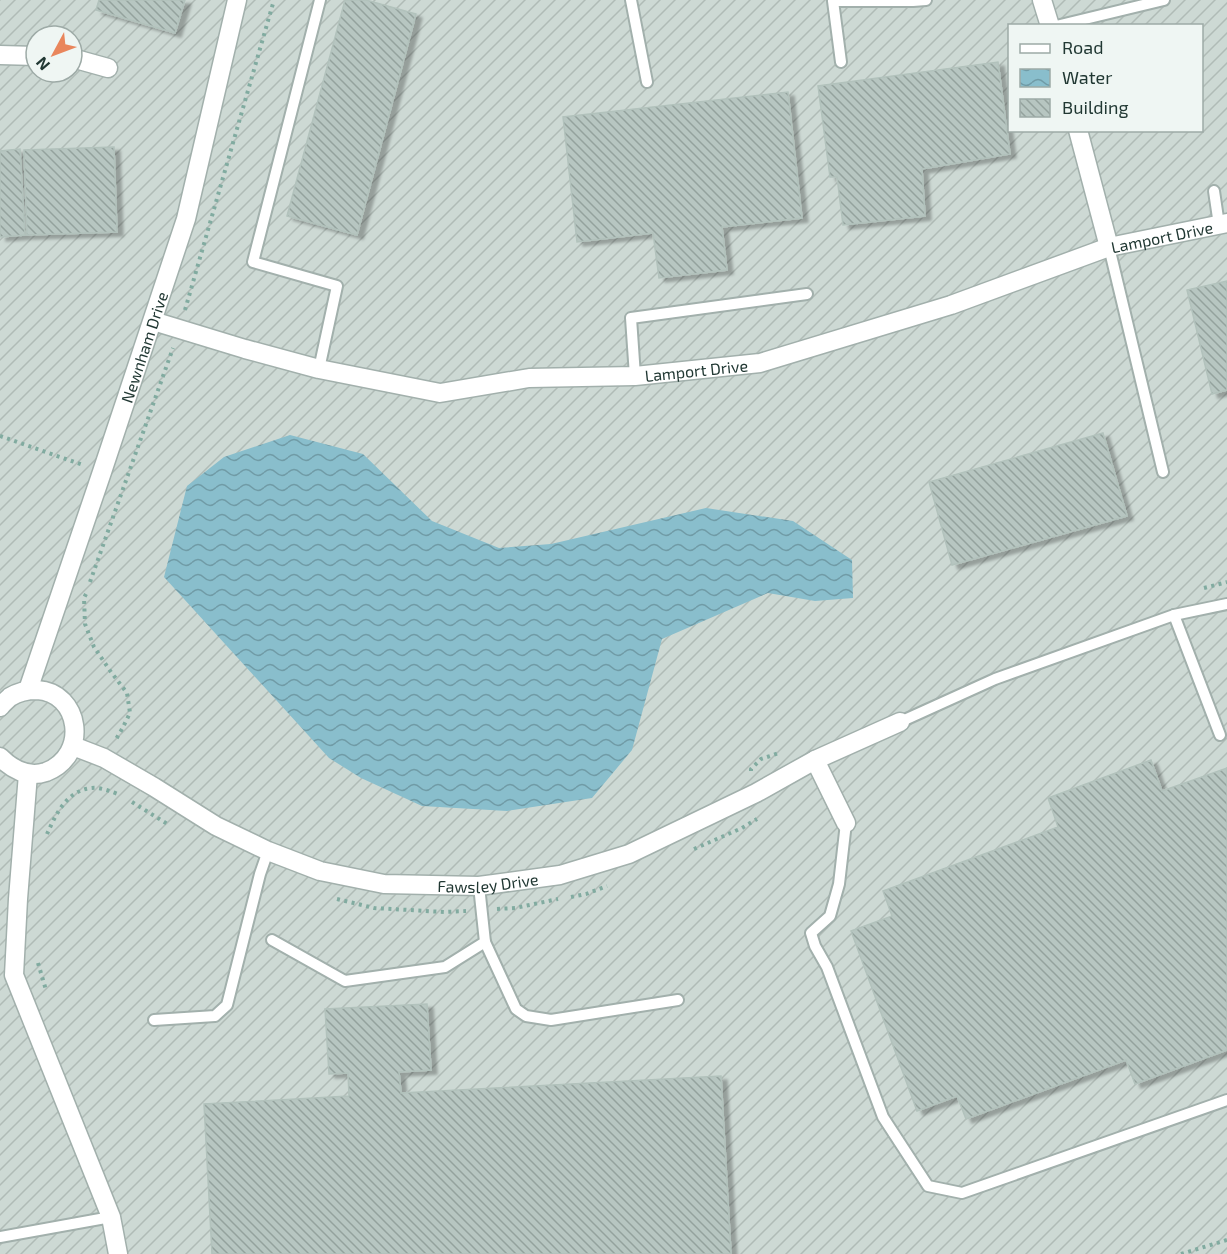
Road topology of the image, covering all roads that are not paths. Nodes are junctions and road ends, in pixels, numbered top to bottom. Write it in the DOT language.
graph roads {
  1 [pos="237,0"];
  2 [pos="320,0"];
  3 [pos="632,0"];
  4 [pos="926,0"];
  5 [pos="1042,0"];
  6 [pos="1164,0"];
  7 [pos="1049,24"];
  8 [pos="1064,24"];
  9 [pos="0,55"];
  10 [pos="24,56"];
  11 [pos="84,61"];
  12 [pos="841,62"];
  13 [pos="108,68"];
  14 [pos="647,82"];
  15 [pos="1079,132"];
  16 [pos="1214,191"];
  17 [pos="1223,224"];
  18 [pos="1109,248"];
  19 [pos="807,294"];
  20 [pos="153,321"];
  21 [pos="319,369"];
  22 [pos="635,376"];
  23 [pos="1163,472"];
  24 [pos="1227,604"];
  25 [pos="1174,615"];
  26 [pos="28,690"];
  27 [pos="0,706"];
  28 [pos="900,722"];
  29 [pos="1220,735"];
  30 [pos="73,746"];
  31 [pos="0,757"];
  32 [pos="815,760"];
  33 [pos="28,774"];
  34 [pos="846,823"];
  35 [pos="268,850"];
  36 [pos="479,886"];
  37 [pos="272,940"];
  38 [pos="484,942"];
  39 [pos="7,974"];
  40 [pos="678,1000"];
  41 [pos="154,1020"];
  42 [pos="1227,1100"];
  43 [pos="111,1217"];
  44 [pos="0,1237"];
  45 [pos="118,1254"];
  1 -- 20 [label="street, Newnham Drive"];
  2 -- 21 [label="lane"];
  3 -- 14 [label="lane"];
  4 -- 12 [label="lane"];
  5 -- 7 [label="street"];
  6 -- 8 [label="lane"];
  9 -- 10 [label="street"];
  11 -- 13 [label="street"];
  15 -- 18 [label="street"];
  16 -- 17 [label="lane"];
  17 -- 18 [label="street, Lamport Drive"];
  18 -- 22 [label="street, Lamport Drive"];
  18 -- 23 [label="lane"];
  19 -- 22 [label="lane"];
  20 -- 21 [label="street, Lamport Drive"];
  20 -- 26 [label="street, Newnham Drive"];
  21 -- 22 [label="street, Lamport Drive"];
  24 -- 25 [label="lane"];
  25 -- 28 [label="lane"];
  25 -- 29 [label="lane"];
  26 -- 27 [label="street"];
  26 -- 30 [label="street"];
  28 -- 32 [label="street, Fawsley Drive"];
  30 -- 33 [label="street"];
  30 -- 35 [label="street, Fawsley Drive"];
  31 -- 33 [label="street"];
  32 -- 34 [label="street"];
  32 -- 36 [label="street, Fawsley Drive"];
  33 -- 39 [label="street"];
  34 -- 42 [label="lane"];
  35 -- 36 [label="street, Fawsley Drive"];
  35 -- 41 [label="lane"];
  36 -- 38 [label="lane"];
  37 -- 38 [label="lane"];
  38 -- 40 [label="lane"];
  39 -- 43 [label="street"];
  43 -- 44 [label="lane"];
  43 -- 45 [label="street"];
}
